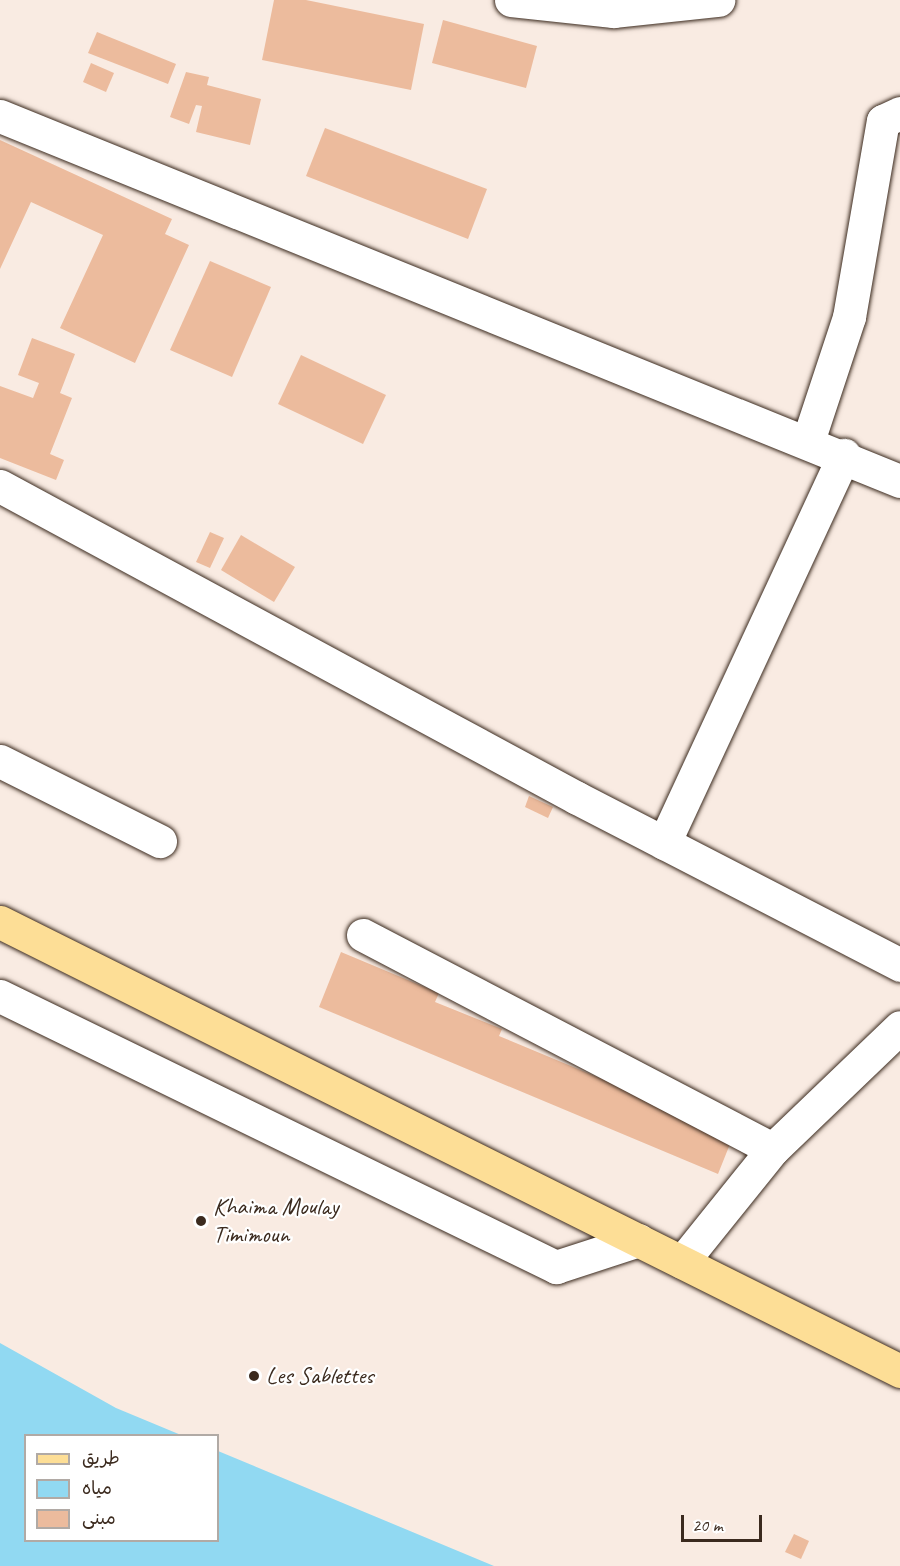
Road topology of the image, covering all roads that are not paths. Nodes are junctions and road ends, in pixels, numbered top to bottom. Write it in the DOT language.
graph roads {
  1 [pos="511,0"];
  2 [pos="718,0"];
  3 [pos="900,113"];
  4 [pos="0,116"];
  5 [pos="808,441"];
  6 [pos="844,455"];
  7 [pos="900,481"];
  8 [pos="0,486"];
  9 [pos="0,761"];
  10 [pos="160,841"];
  11 [pos="664,843"];
  12 [pos="0,922"];
  13 [pos="363,936"];
  14 [pos="900,966"];
  15 [pos="0,996"];
  16 [pos="900,1027"];
  17 [pos="773,1149"];
  18 [pos="639,1240"];
  19 [pos="682,1262"];
  20 [pos="900,1371"];
  1 -- 2 [label="street"];
  3 -- 5 [label="street"];
  4 -- 5 [label="street"];
  5 -- 6 [label="street"];
  6 -- 7 [label="street"];
  6 -- 11 [label="street"];
  8 -- 11 [label="street"];
  9 -- 10 [label="street"];
  11 -- 14 [label="street"];
  12 -- 18 [label="main road"];
  13 -- 17 [label="street"];
  15 -- 18 [label="street"];
  16 -- 17 [label="street"];
  17 -- 19 [label="street"];
  18 -- 19 [label="main road"];
  19 -- 20 [label="main road"];
}
